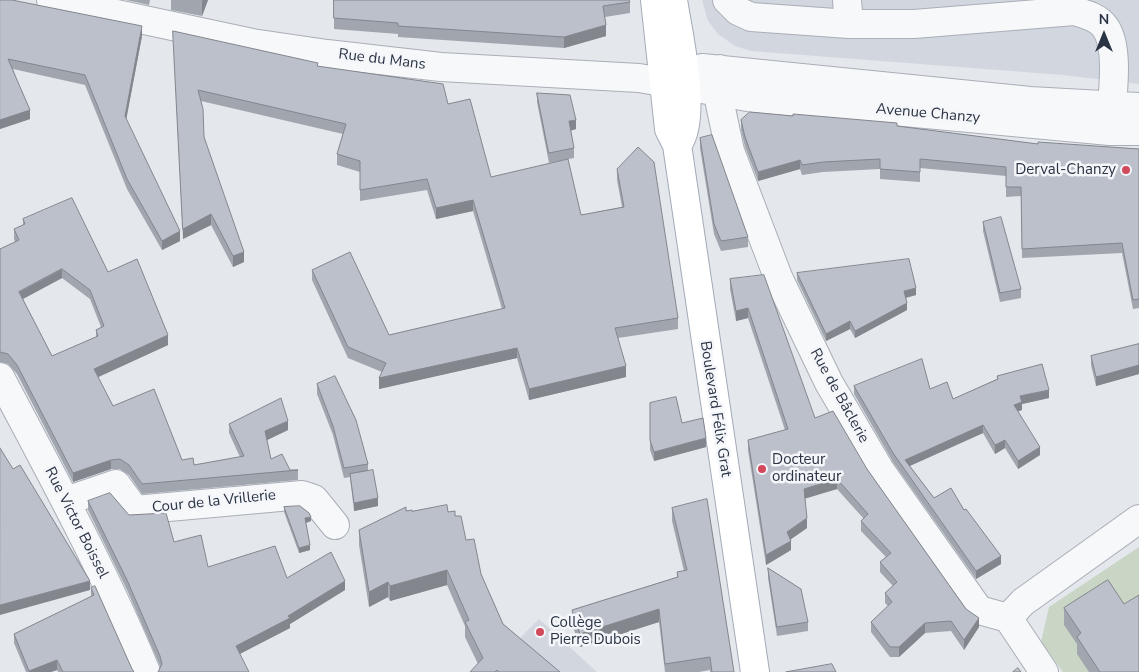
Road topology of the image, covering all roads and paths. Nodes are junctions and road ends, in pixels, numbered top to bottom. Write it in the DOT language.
graph roads {
  1 [pos="51,0"];
  2 [pos="655,0"];
  3 [pos="673,0"];
  4 [pos="727,0"];
  5 [pos="848,12"];
  6 [pos="673,74"];
  7 [pos="718,80"];
  8 [pos="1139,107"];
  9 [pos="1110,119"];
  10 [pos="1139,132"];
  11 [pos="4,395"];
  12 [pos="66,501"];
  13 [pos="1139,519"];
  14 [pos="335,525"];
  15 [pos="1008,618"];
  16 [pos="146,672"];
  17 [pos="755,672"];
  18 [pos="1044,672"];
  1 -- 6 [label="street, Rue du Mans"];
  2 -- 6 [label="main road, Boulevard Félix Grat"];
  3 -- 6 [label="main road, Boulevard Félix Grat"];
  4 -- 5 [label="street"];
  5 -- 9 [label="street"];
  6 -- 7 [label="street, Rue du Mans"];
  6 -- 17 [label="main road, Boulevard Félix Grat"];
  7 -- 9 [label="street, Avenue Chanzy"];
  7 -- 15 [label="street, Rue de Bâclerie"];
  8 -- 9 [label="street, Avenue Chanzy"];
  9 -- 10 [label="street, Avenue Chanzy"];
  11 -- 12 [label="street, Rue Victor Boissel"];
  12 -- 14 [label="street, Cour de la Vrillerie"];
  12 -- 16 [label="street, Rue Victor Boissel"];
  13 -- 15 [label="street"];
  15 -- 18 [label="street"];
}
